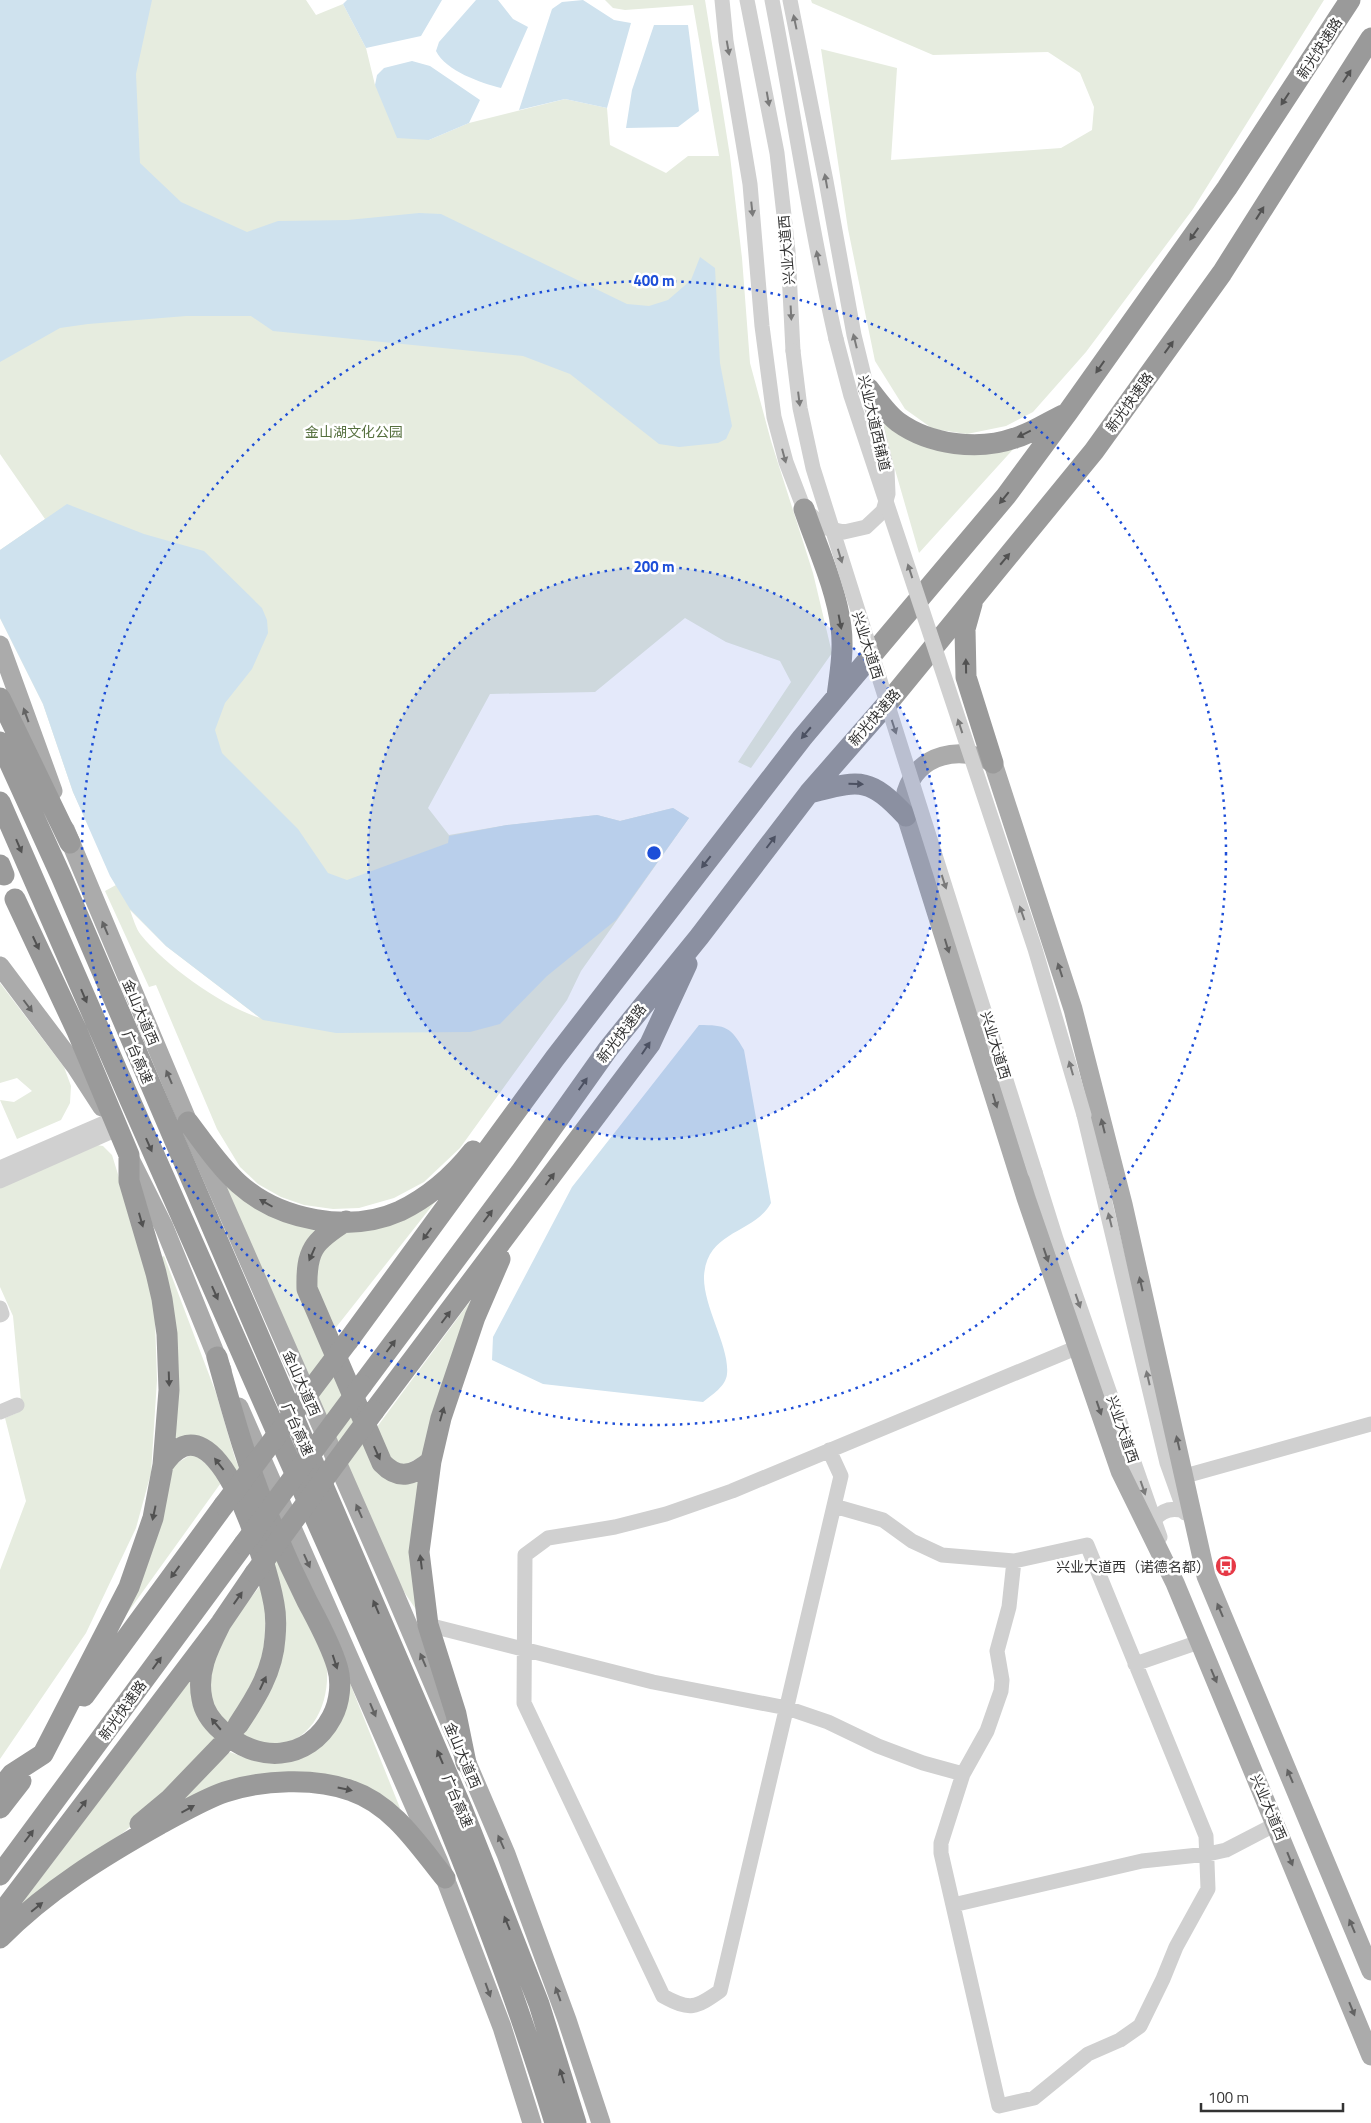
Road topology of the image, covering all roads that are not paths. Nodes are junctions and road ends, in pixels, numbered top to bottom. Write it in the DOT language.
graph roads {
  1 [pos="722,0"];
  2 [pos="747,0"];
  3 [pos="772,0"];
  4 [pos="790,0"];
  5 [pos="1350,0"];
  6 [pos="1371,38"];
  7 [pos="868,388"];
  8 [pos="1068,412"];
  9 [pos="804,509"];
  10 [pos="974,596"];
  11 [pos="0,645"];
  12 [pos="837,696"];
  13 [pos="0,698"];
  14 [pos="0,742"];
  15 [pos="993,763"];
  16 [pos="809,793"];
  17 [pos="0,802"];
  18 [pos="906,816"];
  19 [pos="70,843"];
  20 [pos="15,899"];
  21 [pos="699,937"];
  22 [pos="634,956"];
  23 [pos="0,966"];
  24 [pos="188,1122"];
  25 [pos="112,1125"];
  26 [pos="129,1155"];
  27 [pos="0,1168"];
  28 [pos="0,1181"];
  29 [pos="521,1218"];
  30 [pos="346,1221"];
  31 [pos="0,1308"];
  32 [pos="0,1315"];
  33 [pos="1078,1347"];
  34 [pos="216,1357"];
  35 [pos="16,1405"];
  36 [pos="0,1412"];
  37 [pos="1371,1424"];
  38 [pos="829,1450"];
  39 [pos="431,1461"];
  40 [pos="163,1465"];
  41 [pos="1185,1476"];
  42 [pos="834,1506"];
  43 [pos="1184,1512"];
  44 [pos="1154,1520"];
  45 [pos="1014,1561"];
  46 [pos="1206,1576"];
  47 [pos="1175,1583"];
  48 [pos="220,1623"];
  49 [pos="428,1625"];
  50 [pos="1199,1642"];
  51 [pos="524,1650"];
  52 [pos="1135,1664"];
  53 [pos="786,1708"];
  54 [pos="238,1724"];
  55 [pos="221,1746"];
  56 [pos="43,1754"];
  57 [pos="466,1763"];
  58 [pos="963,1774"];
  59 [pos="0,1790"];
  60 [pos="0,1808"];
  61 [pos="1276,1824"];
  62 [pos="1208,1854"];
  63 [pos="104,1855"];
  64 [pos="0,1875"];
  65 [pos="445,1878"];
  66 [pos="953,1905"];
  67 [pos="0,1915"];
  68 [pos="0,1938"];
  69 [pos="1371,1971"];
  70 [pos="567,2020"];
  71 [pos="1371,2056"];
  72 [pos="530,2118"];
  73 [pos="555,2123"];
  74 [pos="576,2123"];
  75 [pos="601,2123"];
  76 [pos="613,2123"];
  1 -- 9 [label="street, 兴业大道西铺道, one-way"];
  2 -- 44 [label="street, 兴业大道西, one-way, bridge"];
  43 -- 3 [label="street, 兴业大道西, one-way, bridge"];
  7 -- 4 [label="street, 兴业大道西铺道, one-way"];
  5 -- 8 [label="highway, 新光快速路, one-way"];
  10 -- 6 [label="highway, 新光快速路, one-way"];
  8 -- 7 [label="highway, one-way"];
  7 -- 9 [label="street, 兴业大道西铺道"];
  8 -- 12 [label="highway, 新光快速路, one-way"];
  9 -- 12 [label="highway, one-way"];
  15 -- 10 [label="highway, one-way"];
  10 -- 16 [label="highway, 新光快速路"];
  19 -- 11 [label="main road, 金山大道西, one-way"];
  12 -- 22 [label="highway, 新光快速路, one-way"];
  13 -- 19 [label="highway"];
  74 -- 14 [label="highway, 广台高速, one-way"];
  15 -- 18 [label="main road"];
  41 -- 15 [label="main road, one-way"];
  16 -- 18 [label="highway, one-way"];
  21 -- 16 [label="highway, 新光快速路, one-way"];
  17 -- 73 [label="highway, 广台高速, one-way"];
  18 -- 33 [label="main road, one-way"];
  24 -- 19 [label="main road, 金山大道西, one-way"];
  20 -- 26 [label="highway, one-way"];
  29 -- 21 [label="highway, one-way"];
  64 -- 21 [label="highway, 新光快速路, one-way, bridge"];
  22 -- 30 [label="highway"];
  22 -- 56 [label="highway, 新光快速路, one-way, bridge"];
  23 -- 25 [label="main road, one-way"];
  30 -- 24 [label="highway, one-way"];
  57 -- 24 [label="main road, 金山大道西, one-way"];
  25 -- 26 [label="main road"];
  25 -- 27 [label="street"];
  25 -- 28 [label="street"];
  26 -- 34 [label="main road"];
  26 -- 40 [label="highway, one-way"];
  39 -- 29 [label="highway, one-way"];
  48 -- 29 [label="highway, one-way, bridge"];
  30 -- 39 [label="highway, one-way"];
  31 -- 32 [label="street"];
  33 -- 38 [label="street"];
  33 -- 47 [label="main road, one-way"];
  34 -- 48 [label="highway, one-way"];
  34 -- 65 [label="main road, one-way"];
  35 -- 36 [label="street"];
  37 -- 41 [label="street"];
  38 -- 42 [label="street"];
  38 -- 51 [label="street"];
  49 -- 39 [label="highway, one-way"];
  54 -- 40 [label="highway, one-way"];
  40 -- 56 [label="highway, one-way"];
  41 -- 46 [label="main road"];
  42 -- 45 [label="street"];
  42 -- 53 [label="street"];
  43 -- 44 [label="street"];
  43 -- 46 [label="street, 兴业大道西"];
  44 -- 47 [label="street, 兴业大道西"];
  45 -- 52 [label="street"];
  45 -- 58 [label="street"];
  69 -- 46 [label="main road, 兴业大道西, one-way"];
  47 -- 50 [label="main road, 兴业大道西"];
  67 -- 48 [label="highway, one-way"];
  49 -- 51 [label="street"];
  49 -- 57 [label="highway"];
  50 -- 52 [label="street"];
  50 -- 61 [label="main road, 兴业大道西, one-way"];
  51 -- 53 [label="street"];
  51 -- 53 [label="street"];
  52 -- 62 [label="street"];
  53 -- 58 [label="street"];
  55 -- 63 [label="highway"];
  56 -- 59 [label="highway"];
  56 -- 60 [label="highway"];
  70 -- 57 [label="main road, 金山大道西, one-way"];
  58 -- 66 [label="street"];
  61 -- 62 [label="street"];
  61 -- 71 [label="main road, 兴业大道西, one-way"];
  62 -- 66 [label="street"];
  62 -- 66 [label="street"];
  63 -- 65 [label="highway, one-way"];
  68 -- 63 [label="highway, one-way"];
  65 -- 72 [label="main road, one-way"];
  70 -- 75 [label="main road, 金山大道西"];
  70 -- 76 [label="main road"];
}
